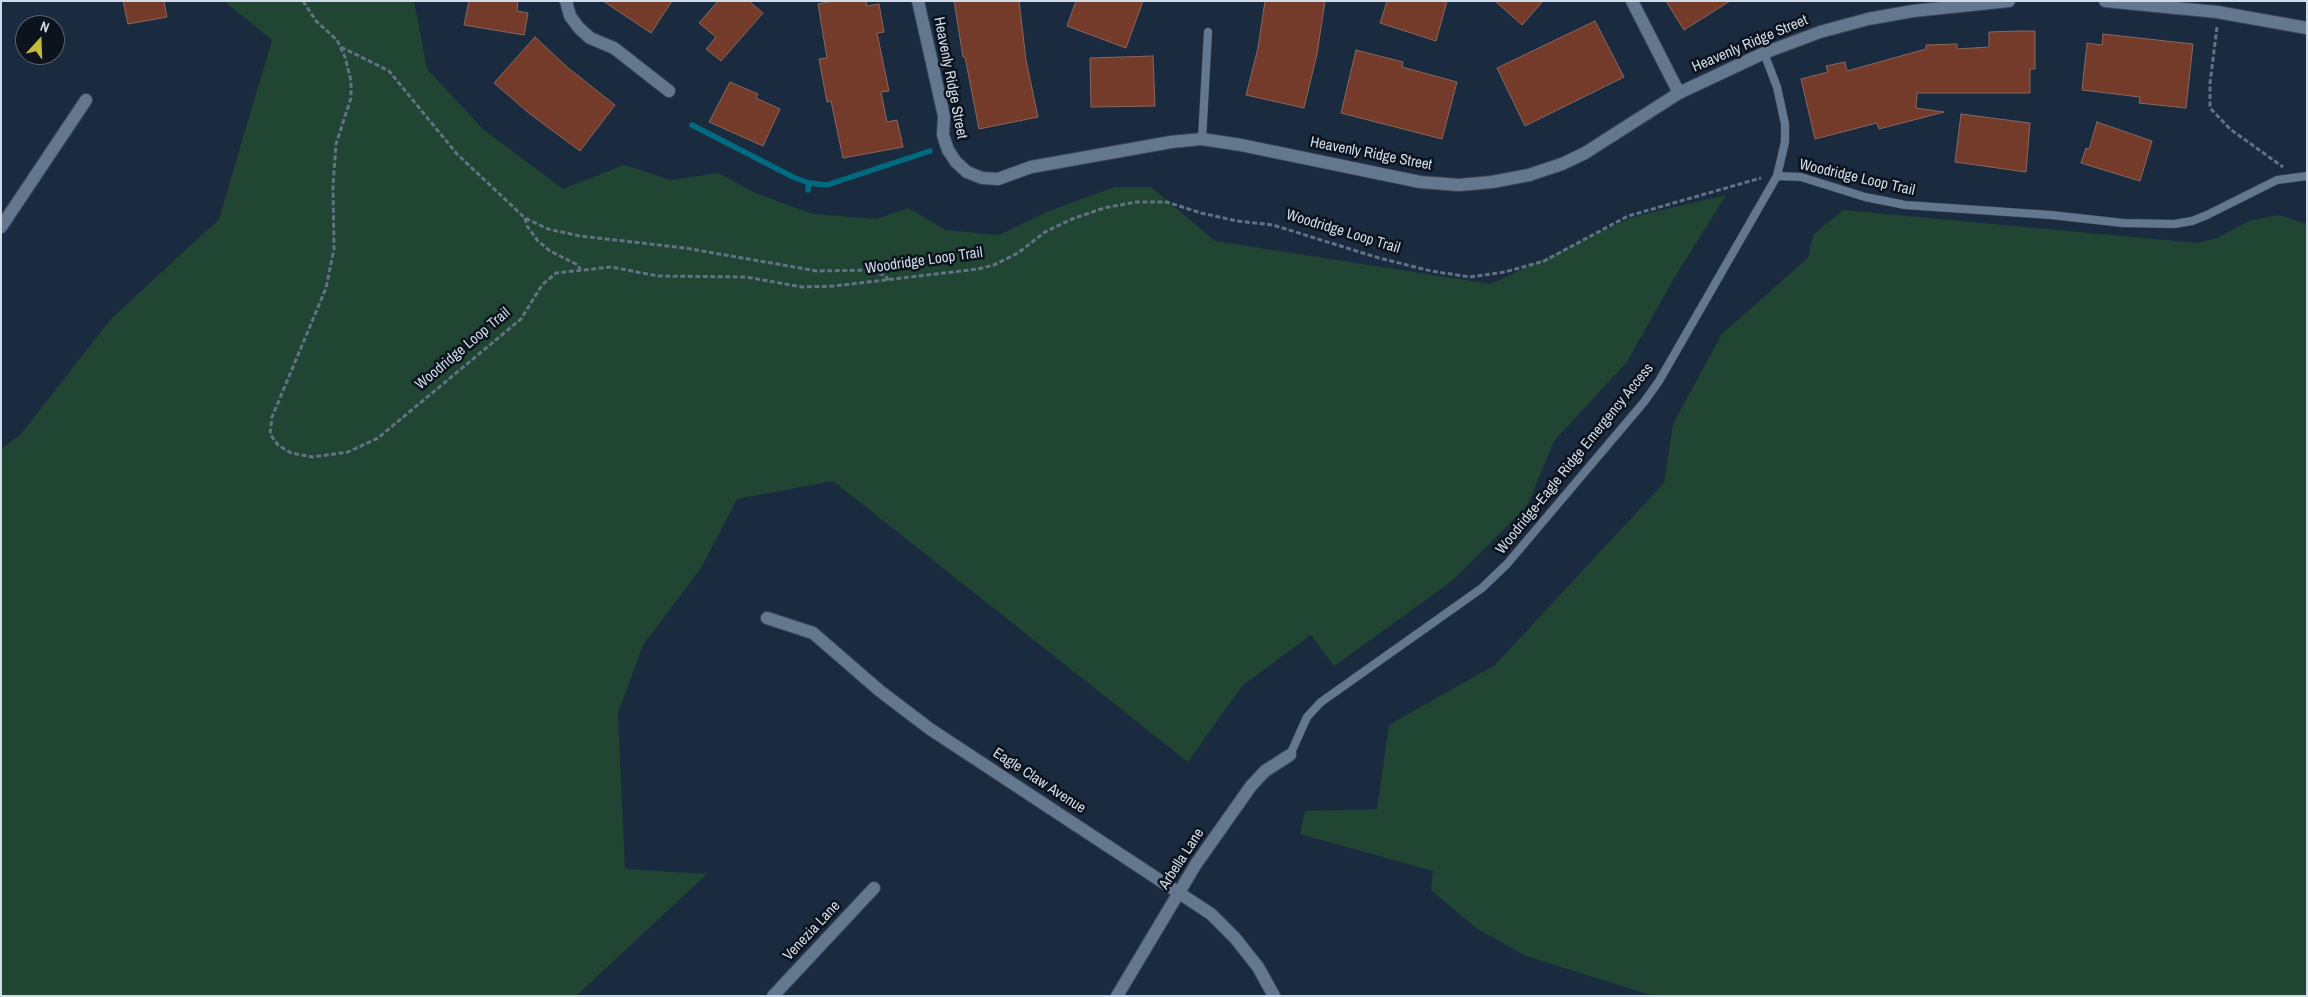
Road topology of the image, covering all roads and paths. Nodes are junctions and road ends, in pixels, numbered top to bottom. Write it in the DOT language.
graph roads {
  1 [pos="303,1"];
  2 [pos="566,1"];
  3 [pos="918,1"];
  4 [pos="1632,1"];
  5 [pos="2009,1"];
  6 [pos="2105,1"];
  7 [pos="2217,12"];
  8 [pos="2307,28"];
  9 [pos="1208,32"];
  10 [pos="340,47"];
  11 [pos="1764,53"];
  12 [pos="669,91"];
  13 [pos="1679,93"];
  14 [pos="86,100"];
  15 [pos="1202,139"];
  16 [pos="1777,176"];
  17 [pos="2307,176"];
  18 [pos="2289,178"];
  19 [pos="525,218"];
  20 [pos="1,227"];
  21 [pos="580,270"];
  22 [pos="888,280"];
  23 [pos="767,618"];
  24 [pos="1290,754"];
  25 [pos="874,888"];
  26 [pos="1179,892"];
  27 [pos="774,996"];
  28 [pos="1117,996"];
  29 [pos="1274,996"];
  1 -- 10 [label="path, Woodridge Loop Trail"];
  2 -- 12 [label="street"];
  3 -- 15 [label="street, Heavenly Ridge Street"];
  4 -- 13 [label="street"];
  5 -- 11 [label="street, Heavenly Ridge Street"];
  6 -- 7 [label="street"];
  7 -- 8 [label="street"];
  7 -- 18 [label="path"];
  9 -- 15 [label="lane"];
  10 -- 19 [label="path"];
  10 -- 21 [label="path, Woodridge Loop Trail"];
  11 -- 13 [label="street, Heavenly Ridge Street"];
  11 -- 16 [label="lane, Woodridge-Eagle Ridge Emergency Access"];
  13 -- 15 [label="street, Heavenly Ridge Street"];
  14 -- 20 [label="street"];
  16 -- 18 [label="lane, Woodridge Loop Trail"];
  16 -- 22 [label="path, Woodridge Loop Trail"];
  16 -- 24 [label="lane, Woodridge-Eagle Ridge Emergency Access"];
  17 -- 18 [label="lane, Woodridge Loop Trail"];
  19 -- 21 [label="path"];
  19 -- 22 [label="path"];
  21 -- 22 [label="path, Woodridge Loop Trail"];
  23 -- 26 [label="street, Eagle Claw Avenue"];
  24 -- 26 [label="street, Arbella Lane"];
  25 -- 27 [label="street, Venezia Lane"];
  26 -- 28 [label="street, Arbella Lane"];
  26 -- 29 [label="street, Eagle Claw Avenue"];
}
